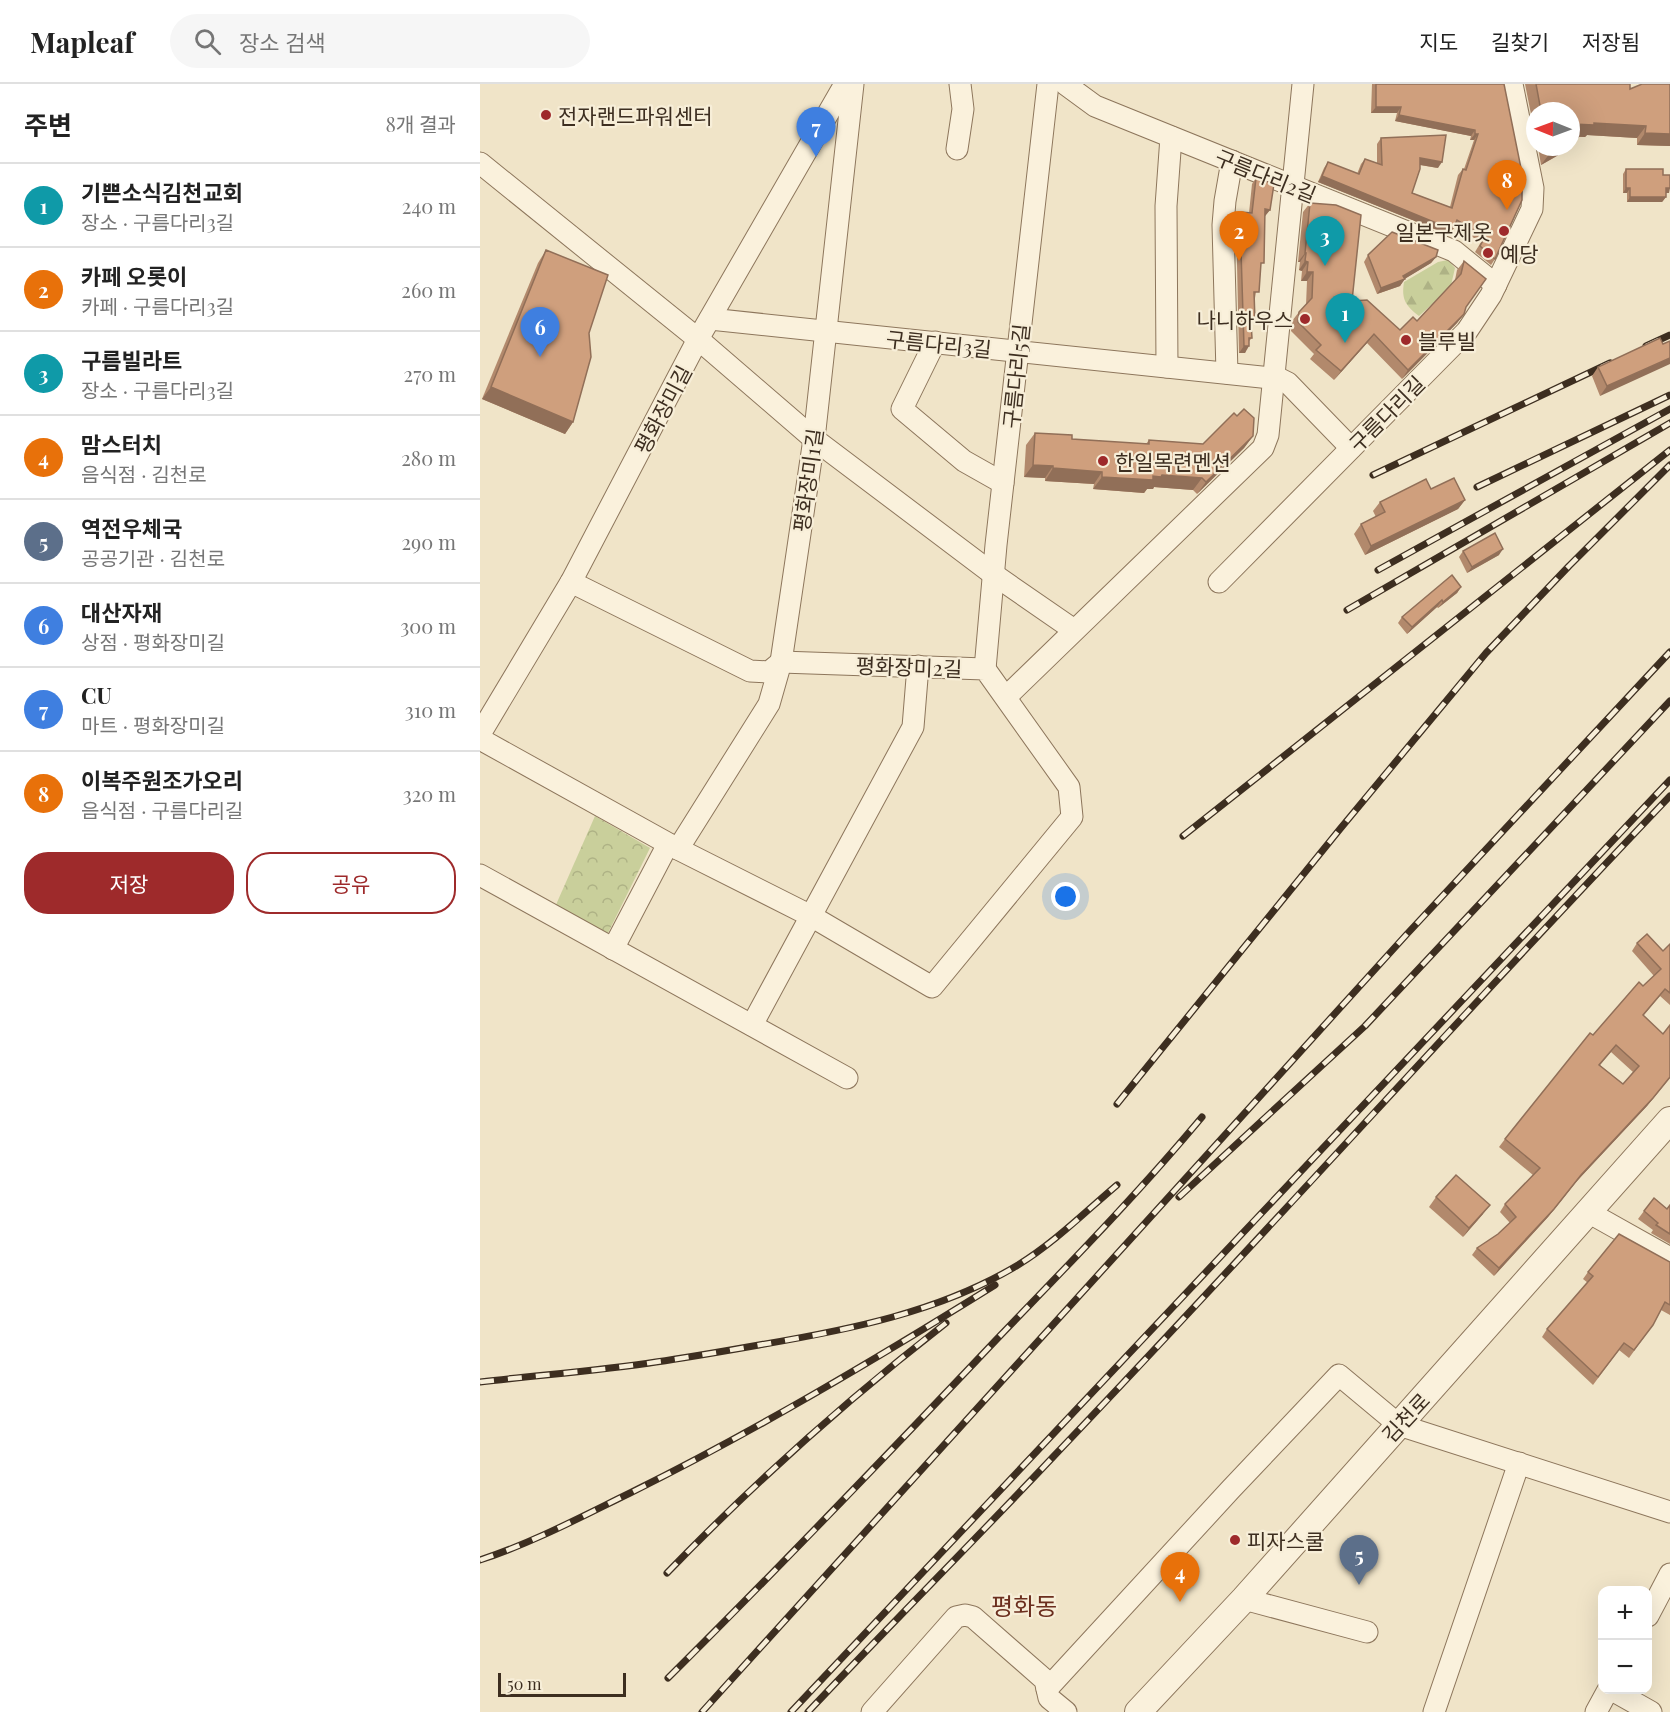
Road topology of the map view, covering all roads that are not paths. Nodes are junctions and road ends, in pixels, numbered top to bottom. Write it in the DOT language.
graph roads {
  1 [pos="845,84"];
  2 [pos="853,84"];
  3 [pos="960,84"];
  4 [pos="1048,84"];
  5 [pos="1065,84"];
  6 [pos="1303,84"];
  7 [pos="1512,84"];
  8 [pos="1172,136"];
  9 [pos="957,149"];
  10 [pos="1232,161"];
  11 [pos="480,163"];
  12 [pos="1293,186"];
  13 [pos="1496,285"];
  14 [pos="710,319"];
  15 [pos="825,331"];
  16 [pos="698,339"];
  17 [pos="935,342"];
  18 [pos="1017,351"];
  19 [pos="1167,367"];
  20 [pos="1227,373"];
  21 [pos="1272,378"];
  22 [pos="814,439"];
  23 [pos="1352,448"];
  24 [pos="1003,483"];
  25 [pos="993,574"];
  26 [pos="571,582"];
  27 [pos="1219,582"];
  28 [pos="1074,630"];
  29 [pos="782,662"];
  30 [pos="918,666"];
  31 [pos="985,669"];
  32 [pos="1006,697"];
  33 [pos="480,734"];
  34 [pos="480,740"];
  35 [pos="673,847"];
  36 [pos="480,875"];
  37 [pos="811,916"];
  38 [pos="613,949"];
  39 [pos="752,1025"];
  40 [pos="847,1077"];
  41 [pos="1670,1120"];
  42 [pos="1588,1212"];
  43 [pos="1670,1258"];
  44 [pos="1399,1425"];
  45 [pos="1520,1463"];
  46 [pos="1670,1512"];
  47 [pos="1670,1574"];
  48 [pos="1244,1599"];
  49 [pos="1652,1607"];
  50 [pos="1367,1632"];
  51 [pos="1047,1689"];
  52 [pos="1607,1694"];
  53 [pos="1619,1694"];
  54 [pos="872,1712"];
  55 [pos="1066,1712"];
  56 [pos="1138,1712"];
  57 [pos="1434,1712"];
  58 [pos="1596,1712"];
  59 [pos="1651,1712"];
  1 -- 14 [label="street, 평화장미길"];
  2 -- 15 [label="street, 평화장미1길"];
  3 -- 9 [label="street"];
  4 -- 18 [label="street, 구름다리5길"];
  5 -- 8 [label="street, 구름다리2길"];
  6 -- 12 [label="street"];
  7 -- 13 [label="street, 구름다리길"];
  8 -- 10 [label="street, 구름다리2길"];
  8 -- 19 [label="street"];
  10 -- 12 [label="street, 구름다리2길"];
  10 -- 20 [label="street"];
  11 -- 16 [label="street"];
  12 -- 13 [label="street, 구름다리2길"];
  12 -- 21 [label="street"];
  13 -- 23 [label="street, 구름다리길"];
  14 -- 15 [label="street, 구름다리3길"];
  14 -- 16 [label="street, 평화장미길"];
  15 -- 17 [label="street, 구름다리3길"];
  15 -- 22 [label="street, 평화장미1길"];
  16 -- 22 [label="street"];
  16 -- 26 [label="street, 평화장미길"];
  17 -- 18 [label="street, 구름다리3길"];
  17 -- 24 [label="street"];
  18 -- 19 [label="street, 구름다리3길"];
  18 -- 24 [label="street, 구름다리5길"];
  19 -- 20 [label="street, 구름다리3길"];
  20 -- 21 [label="street, 구름다리3길"];
  21 -- 23 [label="street, 구름다리3길"];
  21 -- 28 [label="street"];
  22 -- 25 [label="street"];
  22 -- 29 [label="street, 평화장미1길"];
  23 -- 27 [label="street, 구름다리길"];
  24 -- 25 [label="street, 구름다리5길"];
  25 -- 28 [label="street"];
  25 -- 31 [label="street, 구름다리5길"];
  26 -- 29 [label="street, 평화장미2길"];
  26 -- 33 [label="street, 평화장미길"];
  28 -- 32 [label="street"];
  29 -- 30 [label="street, 평화장미2길"];
  29 -- 35 [label="street, 평화장미1길"];
  30 -- 31 [label="street, 평화장미2길"];
  30 -- 37 [label="street"];
  31 -- 32 [label="street, 평화장미2길"];
  32 -- 37 [label="street, 평화장미2길"];
  34 -- 35 [label="street"];
  35 -- 37 [label="street"];
  35 -- 38 [label="street, 평화장미1길"];
  36 -- 38 [label="street"];
  37 -- 39 [label="street"];
  38 -- 39 [label="street"];
  39 -- 40 [label="street"];
  41 -- 42 [label="street, 김천로"];
  42 -- 43 [label="street"];
  42 -- 44 [label="street, 김천로"];
  44 -- 45 [label="street"];
  44 -- 48 [label="street, 김천로"];
  44 -- 51 [label="street"];
  45 -- 46 [label="street"];
  45 -- 57 [label="street"];
  47 -- 49 [label="street"];
  48 -- 50 [label="street"];
  48 -- 56 [label="street, 김천로"];
  51 -- 54 [label="street"];
  51 -- 55 [label="street"];
  52 -- 58 [label="street"];
  53 -- 59 [label="street"];
}
